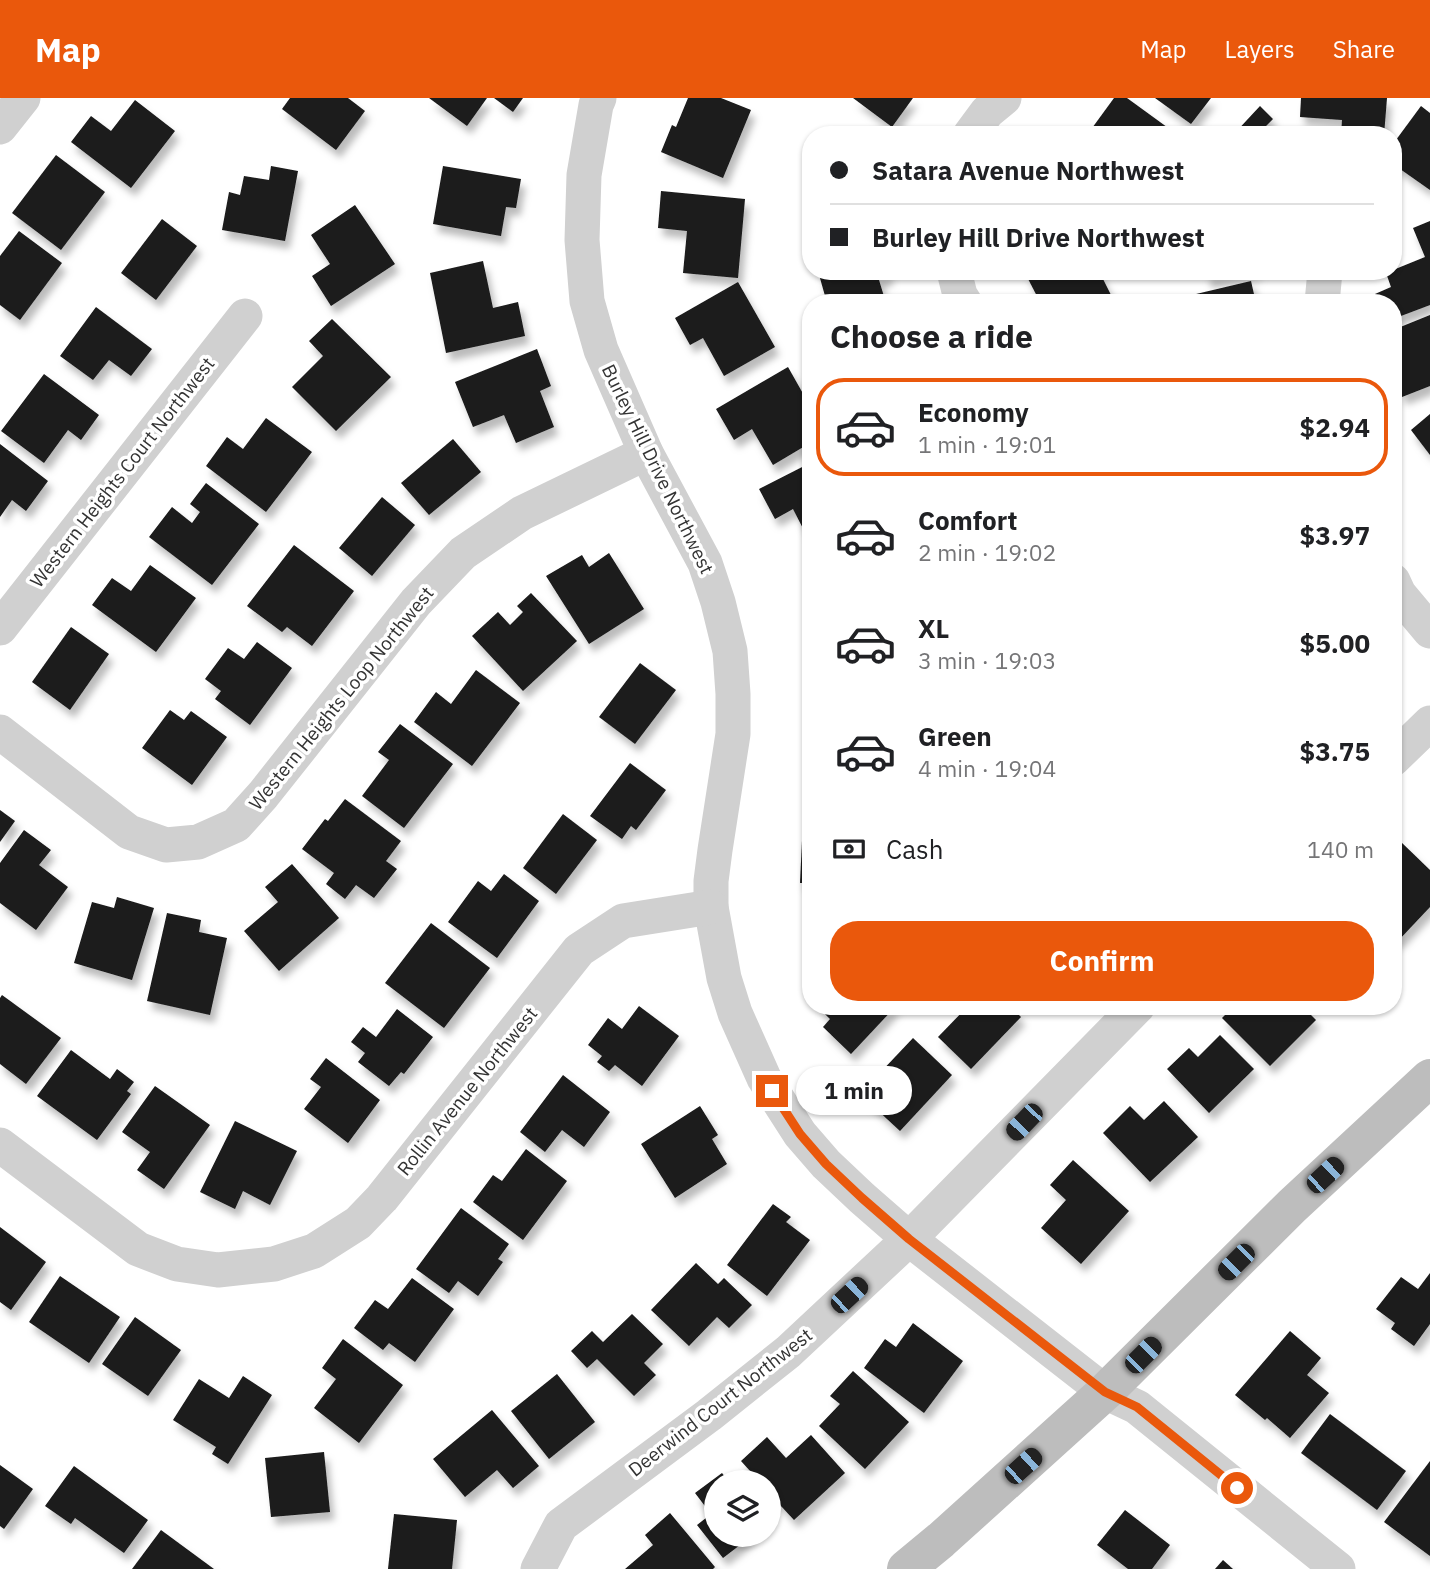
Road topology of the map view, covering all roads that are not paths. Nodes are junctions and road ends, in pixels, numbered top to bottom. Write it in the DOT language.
graph roads {
  1 [pos="23,98"];
  2 [pos="599,98"];
  3 [pos="1004,98"];
  4 [pos="976,126"];
  5 [pos="0,127"];
  6 [pos="245,316"];
  7 [pos="646,453"];
  8 [pos="1402,598"];
  9 [pos="0,628"];
  10 [pos="1430,631"];
  11 [pos="1430,723"];
  12 [pos="0,732"];
  13 [pos="1402,750"];
  14 [pos="711,907"];
  15 [pos="1129,1015"];
  16 [pos="1430,1078"];
  17 [pos="0,1145"];
  18 [pos="909,1239"];
  19 [pos="1105,1392"];
  20 [pos="538,1569"];
  21 [pos="906,1569"];
  22 [pos="1338,1569"];
  1 -- 5 [label="street"];
  2 -- 7 [label="street, Burley Hill Drive Northwest"];
  3 -- 4 [label="street"];
  6 -- 9 [label="street, Western Heights Court Northwest"];
  7 -- 12 [label="street, Western Heights Loop Northwest"];
  7 -- 14 [label="street, Burley Hill Drive Northwest"];
  8 -- 10 [label="street"];
  11 -- 13 [label="street"];
  14 -- 17 [label="street, Rollin Avenue Northwest"];
  14 -- 18 [label="street, Burley Hill Drive Northwest"];
  15 -- 18 [label="street, Deerwind Court Northwest"];
  16 -- 19 [label="main road"];
  18 -- 19 [label="street, Burley Hill Drive Northwest"];
  18 -- 20 [label="street, Deerwind Court Northwest"];
  19 -- 21 [label="main road"];
  19 -- 22 [label="street, Burley Hill Drive Northwest"];
}
